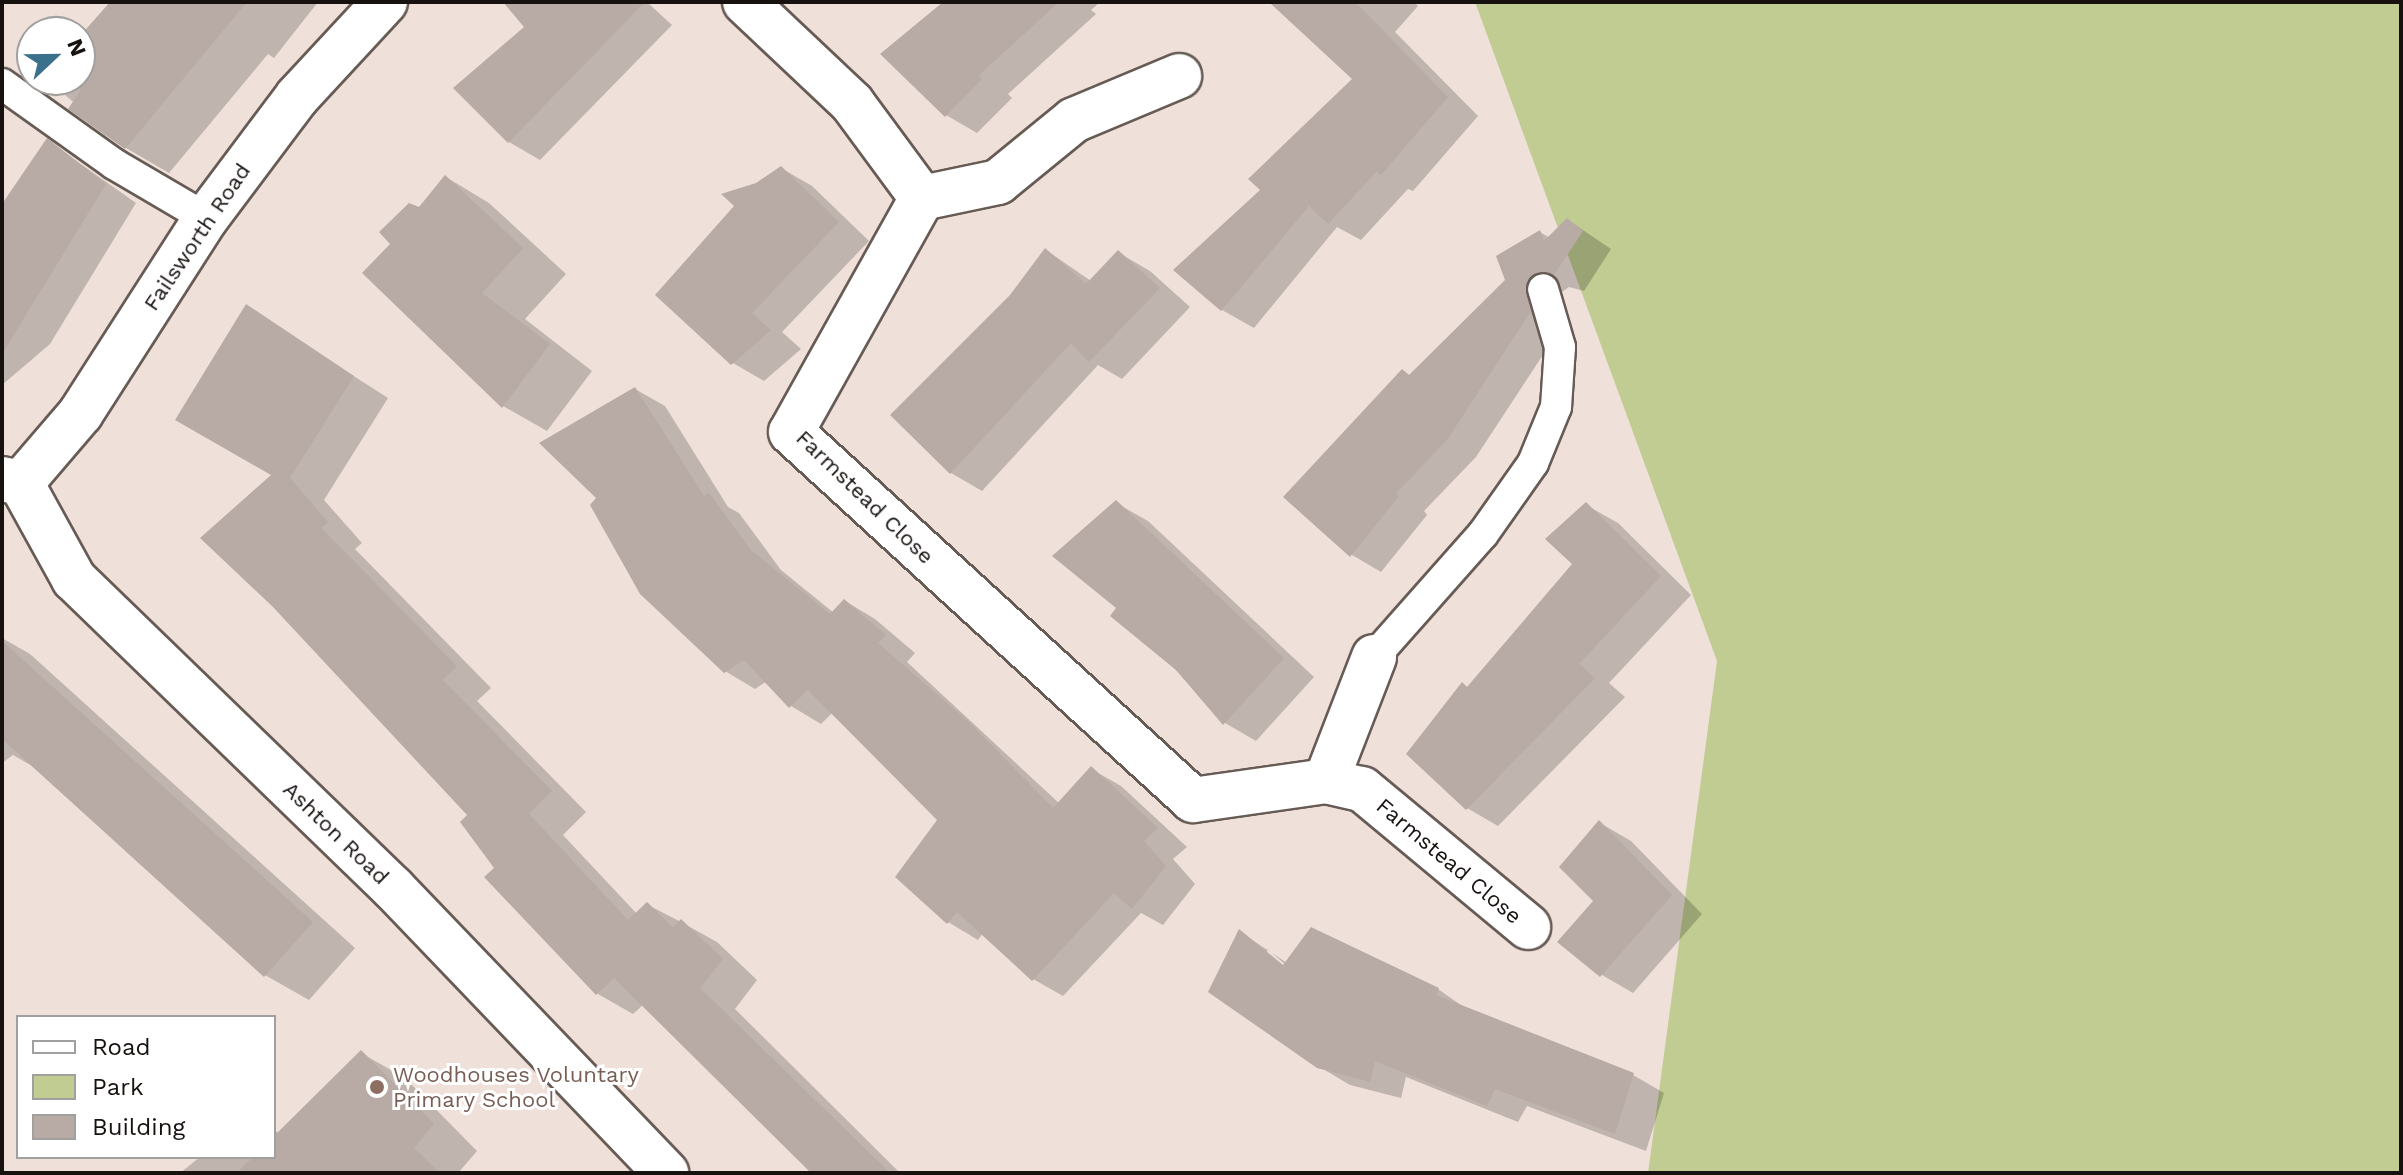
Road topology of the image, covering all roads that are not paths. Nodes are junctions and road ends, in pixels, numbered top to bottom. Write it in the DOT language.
graph roads {
  1 [pos="385,2"];
  2 [pos="760,6"];
  3 [pos="1179,76"];
  4 [pos="2,84"];
  5 [pos="922,198"];
  6 [pos="206,218"];
  7 [pos="1543,289"];
  8 [pos="12,481"];
  9 [pos="1374,657"];
  10 [pos="1326,781"];
  11 [pos="1528,927"];
  12 [pos="666,1173"];
  1 -- 6 [label="street, Failsworth Road"];
  2 -- 5 [label="street"];
  3 -- 5 [label="street"];
  4 -- 6 [label="lane"];
  5 -- 10 [label="street, Farmstead Close"];
  6 -- 8 [label="street, Failsworth Road"];
  7 -- 9 [label="lane"];
  8 -- 12 [label="street, Ashton Road"];
  9 -- 10 [label="street"];
  10 -- 11 [label="street, Farmstead Close"];
}
